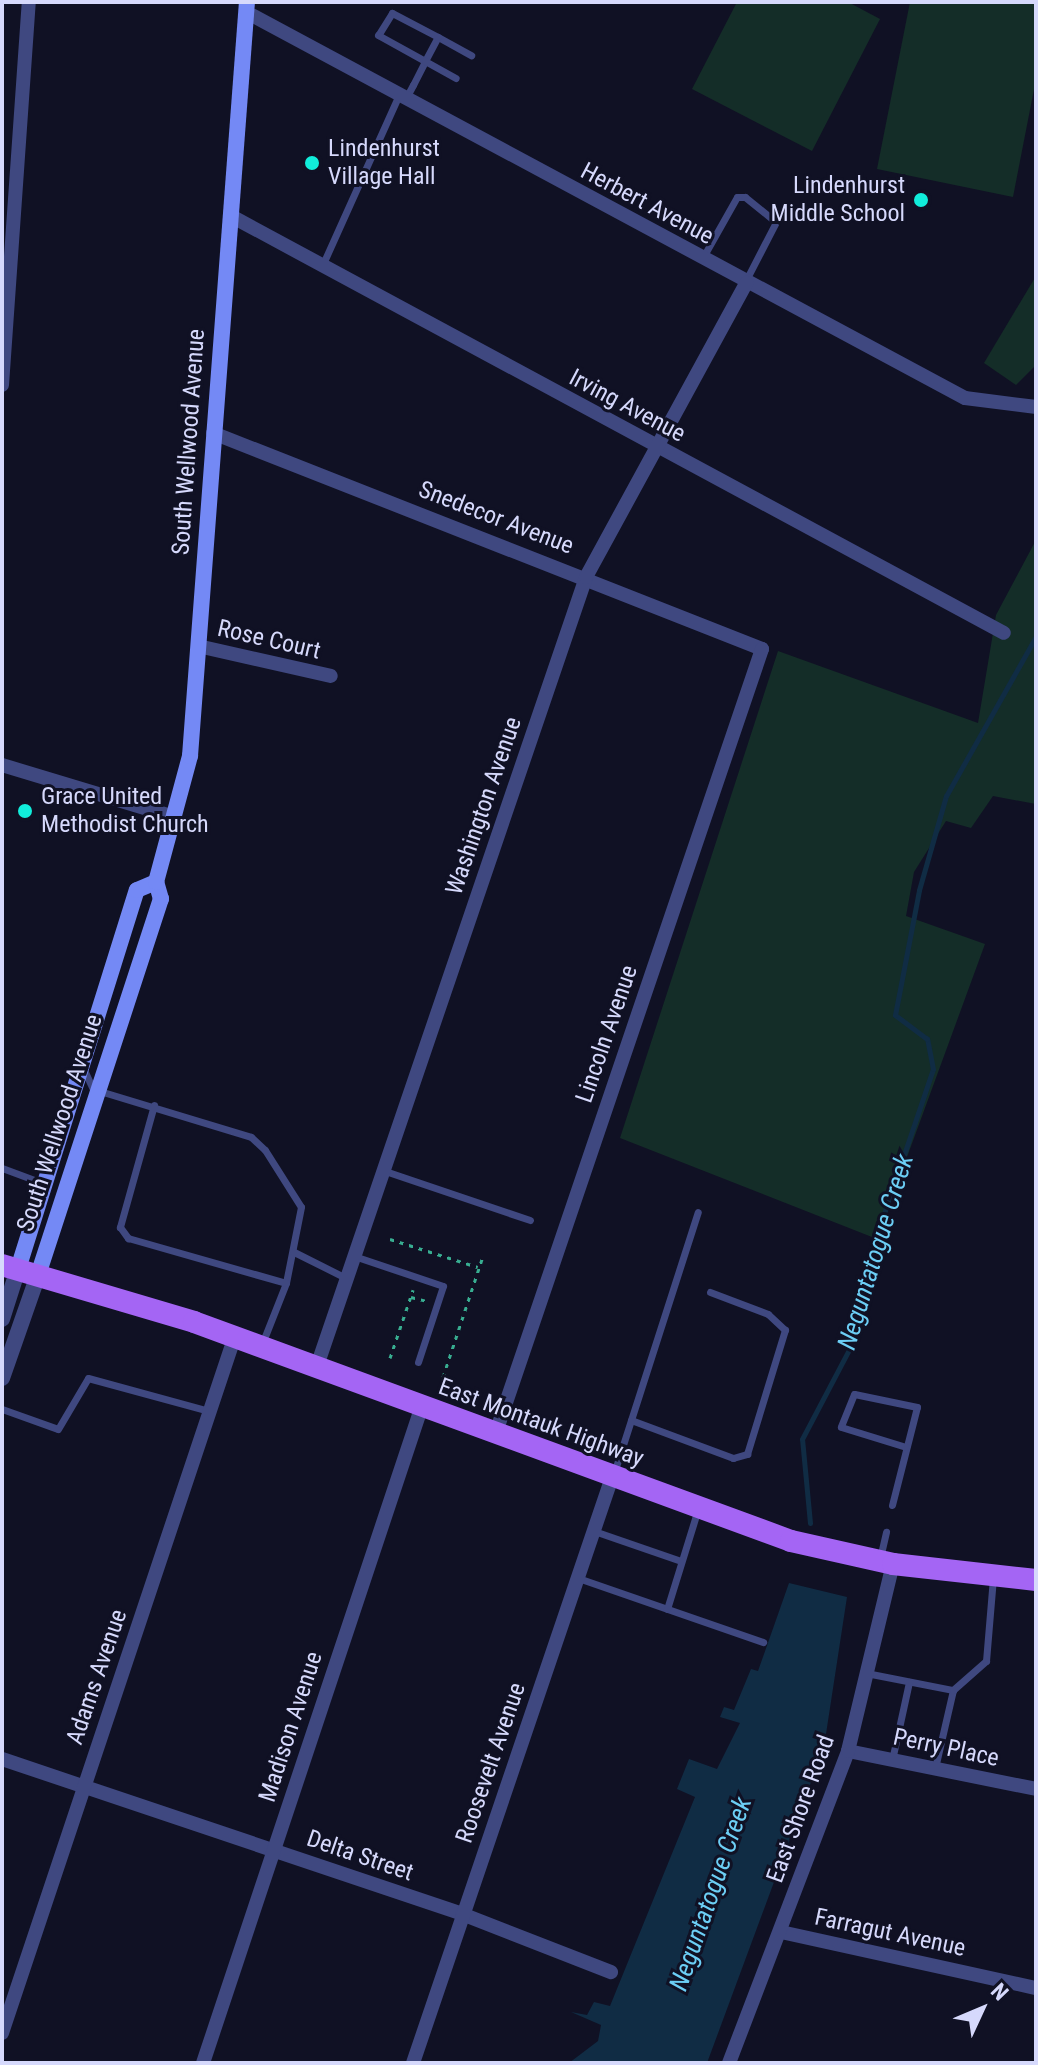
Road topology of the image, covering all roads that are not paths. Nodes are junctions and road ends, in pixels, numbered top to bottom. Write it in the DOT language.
graph roads {
  1 [pos="29,2"];
  2 [pos="247,7"];
  3 [pos="438,37"];
  4 [pos="471,55"];
  5 [pos="425,61"];
  6 [pos="456,78"];
  7 [pos="402,96"];
  8 [pos="231,216"];
  9 [pos="702,259"];
  10 [pos="322,266"];
  11 [pos="746,283"];
  12 [pos="2,385"];
  13 [pos="1036,407"];
  14 [pos="213,433"];
  15 [pos="656,447"];
  16 [pos="586,577"];
  17 [pos="1004,633"];
  18 [pos="198,646"];
  19 [pos="762,649"];
  20 [pos="331,676"];
  21 [pos="2,765"];
  22 [pos="174,817"];
  23 [pos="156,882"];
  24 [pos="84,1063"];
  25 [pos="93,1089"];
  26 [pos="154,1105"];
  27 [pos="2,1168"];
  28 [pos="383,1170"];
  29 [pos="46,1184"];
  30 [pos="698,1212"];
  31 [pos="530,1220"];
  32 [pos="294,1252"];
  33 [pos="352,1255"];
  34 [pos="19,1270"];
  35 [pos="344,1277"];
  36 [pos="286,1283"];
  37 [pos="710,1292"];
  38 [pos="2,1319"];
  39 [pos="235,1336"];
  40 [pos="261,1346"];
  41 [pos="418,1362"];
  42 [pos="317,1366"];
  43 [pos="2,1378"];
  44 [pos="422,1406"];
  45 [pos="2,1409"];
  46 [pos="209,1411"];
  47 [pos="631,1420"];
  48 [pos="495,1435"];
  49 [pos="906,1447"];
  50 [pos="612,1477"];
  51 [pos="892,1505"];
  52 [pos="698,1508"];
  53 [pos="594,1531"];
  54 [pos="886,1532"];
  55 [pos="681,1561"];
  56 [pos="887,1562"];
  57 [pos="993,1575"];
  58 [pos="578,1578"];
  59 [pos="1036,1580"];
  60 [pos="667,1609"];
  61 [pos="763,1642"];
  62 [pos="866,1673"];
  63 [pos="909,1682"];
  64 [pos="953,1690"];
  65 [pos="848,1751"];
  66 [pos="2,1759"];
  67 [pos="892,1760"];
  68 [pos="935,1768"];
  69 [pos="83,1786"];
  70 [pos="1036,1789"];
  71 [pos="274,1850"];
  72 [pos="462,1914"];
  73 [pos="781,1932"];
  74 [pos="611,1972"];
  75 [pos="1036,1988"];
  76 [pos="2,2033"];
  77 [pos="203,2063"];
  78 [pos="413,2063"];
  79 [pos="729,2063"];
  1 -- 12 [label="street"];
  2 -- 7 [label="street, Herbert Avenue"];
  2 -- 8 [label="main road, South Wellwood Avenue"];
  3 -- 4 [label="lane"];
  3 -- 5 [label="lane"];
  3 -- 5 [label="lane"];
  5 -- 6 [label="lane"];
  5 -- 7 [label="lane"];
  7 -- 9 [label="street, Herbert Avenue"];
  7 -- 10 [label="lane"];
  8 -- 10 [label="street, Irving Avenue"];
  8 -- 14 [label="main road, South Wellwood Avenue"];
  9 -- 11 [label="street, Herbert Avenue"];
  9 -- 11 [label="lane"];
  10 -- 15 [label="street, Irving Avenue"];
  11 -- 13 [label="street, Herbert Avenue"];
  11 -- 15 [label="street, Washington Avenue"];
  14 -- 16 [label="street, Snedecor Avenue"];
  14 -- 18 [label="main road, South Wellwood Avenue"];
  15 -- 16 [label="street, Washington Avenue"];
  15 -- 17 [label="street, Irving Avenue"];
  16 -- 19 [label="street, Snedecor Avenue"];
  16 -- 28 [label="street, Washington Avenue"];
  18 -- 20 [label="street, Rose Court"];
  18 -- 22 [label="main road, South Wellwood Avenue"];
  19 -- 48 [label="street, Lincoln Avenue"];
  21 -- 22 [label="street"];
  22 -- 23 [label="main road, South Wellwood Avenue"];
  23 -- 24 [label="main road, South Wellwood Avenue"];
  23 -- 25 [label="main road, South Wellwood Avenue"];
  24 -- 25 [label="lane"];
  24 -- 29 [label="main road, South Wellwood Avenue"];
  25 -- 26 [label="lane"];
  25 -- 34 [label="main road, South Wellwood Avenue"];
  26 -- 32 [label="lane"];
  26 -- 36 [label="lane"];
  27 -- 29 [label="lane"];
  28 -- 31 [label="lane"];
  28 -- 33 [label="street, Washington Avenue"];
  29 -- 34 [label="main road, South Wellwood Avenue"];
  30 -- 47 [label="lane"];
  32 -- 35 [label="lane"];
  32 -- 36 [label="lane"];
  33 -- 35 [label="street, Washington Avenue"];
  33 -- 41 [label="lane"];
  34 -- 38 [label="street, South Wellwood Avenue"];
  34 -- 39 [label="main road, East Montauk Highway"];
  34 -- 43 [label="street, South Wellwood Avenue"];
  35 -- 42 [label="street, Washington Avenue"];
  36 -- 40 [label="lane"];
  37 -- 47 [label="lane"];
  39 -- 40 [label="main road, East Montauk Highway"];
  39 -- 46 [label="street, Adams Avenue"];
  40 -- 42 [label="main road, East Montauk Highway"];
  42 -- 44 [label="main road, East Montauk Highway"];
  44 -- 48 [label="main road, East Montauk Highway"];
  44 -- 71 [label="street, Madison Avenue"];
  45 -- 46 [label="lane"];
  46 -- 69 [label="street, Adams Avenue"];
  47 -- 50 [label="lane"];
  48 -- 50 [label="main road, East Montauk Highway"];
  49 -- 49 [label="lane"];
  49 -- 51 [label="lane"];
  50 -- 52 [label="main road, East Montauk Highway"];
  50 -- 53 [label="street, Roosevelt Avenue"];
  52 -- 55 [label="lane"];
  52 -- 56 [label="main road, East Montauk Highway"];
  53 -- 55 [label="lane"];
  53 -- 58 [label="street, Roosevelt Avenue"];
  54 -- 56 [label="lane"];
  55 -- 60 [label="lane"];
  56 -- 57 [label="main road, East Montauk Highway"];
  56 -- 62 [label="street, East Shore Road"];
  57 -- 59 [label="main road, East Montauk Highway"];
  57 -- 64 [label="lane"];
  58 -- 60 [label="lane"];
  58 -- 72 [label="street, Roosevelt Avenue"];
  60 -- 61 [label="lane"];
  62 -- 63 [label="lane"];
  62 -- 65 [label="street, East Shore Road"];
  63 -- 64 [label="lane"];
  63 -- 67 [label="lane"];
  64 -- 68 [label="lane"];
  65 -- 67 [label="street, Perry Place"];
  65 -- 73 [label="street, East Shore Road"];
  66 -- 69 [label="street, Delta Street"];
  67 -- 68 [label="street, Perry Place"];
  68 -- 70 [label="street, Perry Place"];
  69 -- 71 [label="street, Delta Street"];
  69 -- 76 [label="street, Adams Avenue"];
  71 -- 72 [label="street, Delta Street"];
  71 -- 77 [label="street, Madison Avenue"];
  72 -- 74 [label="street, Delta Street"];
  72 -- 78 [label="street, Roosevelt Avenue"];
  73 -- 75 [label="street, Farragut Avenue"];
  73 -- 79 [label="street, East Shore Road"];
}
